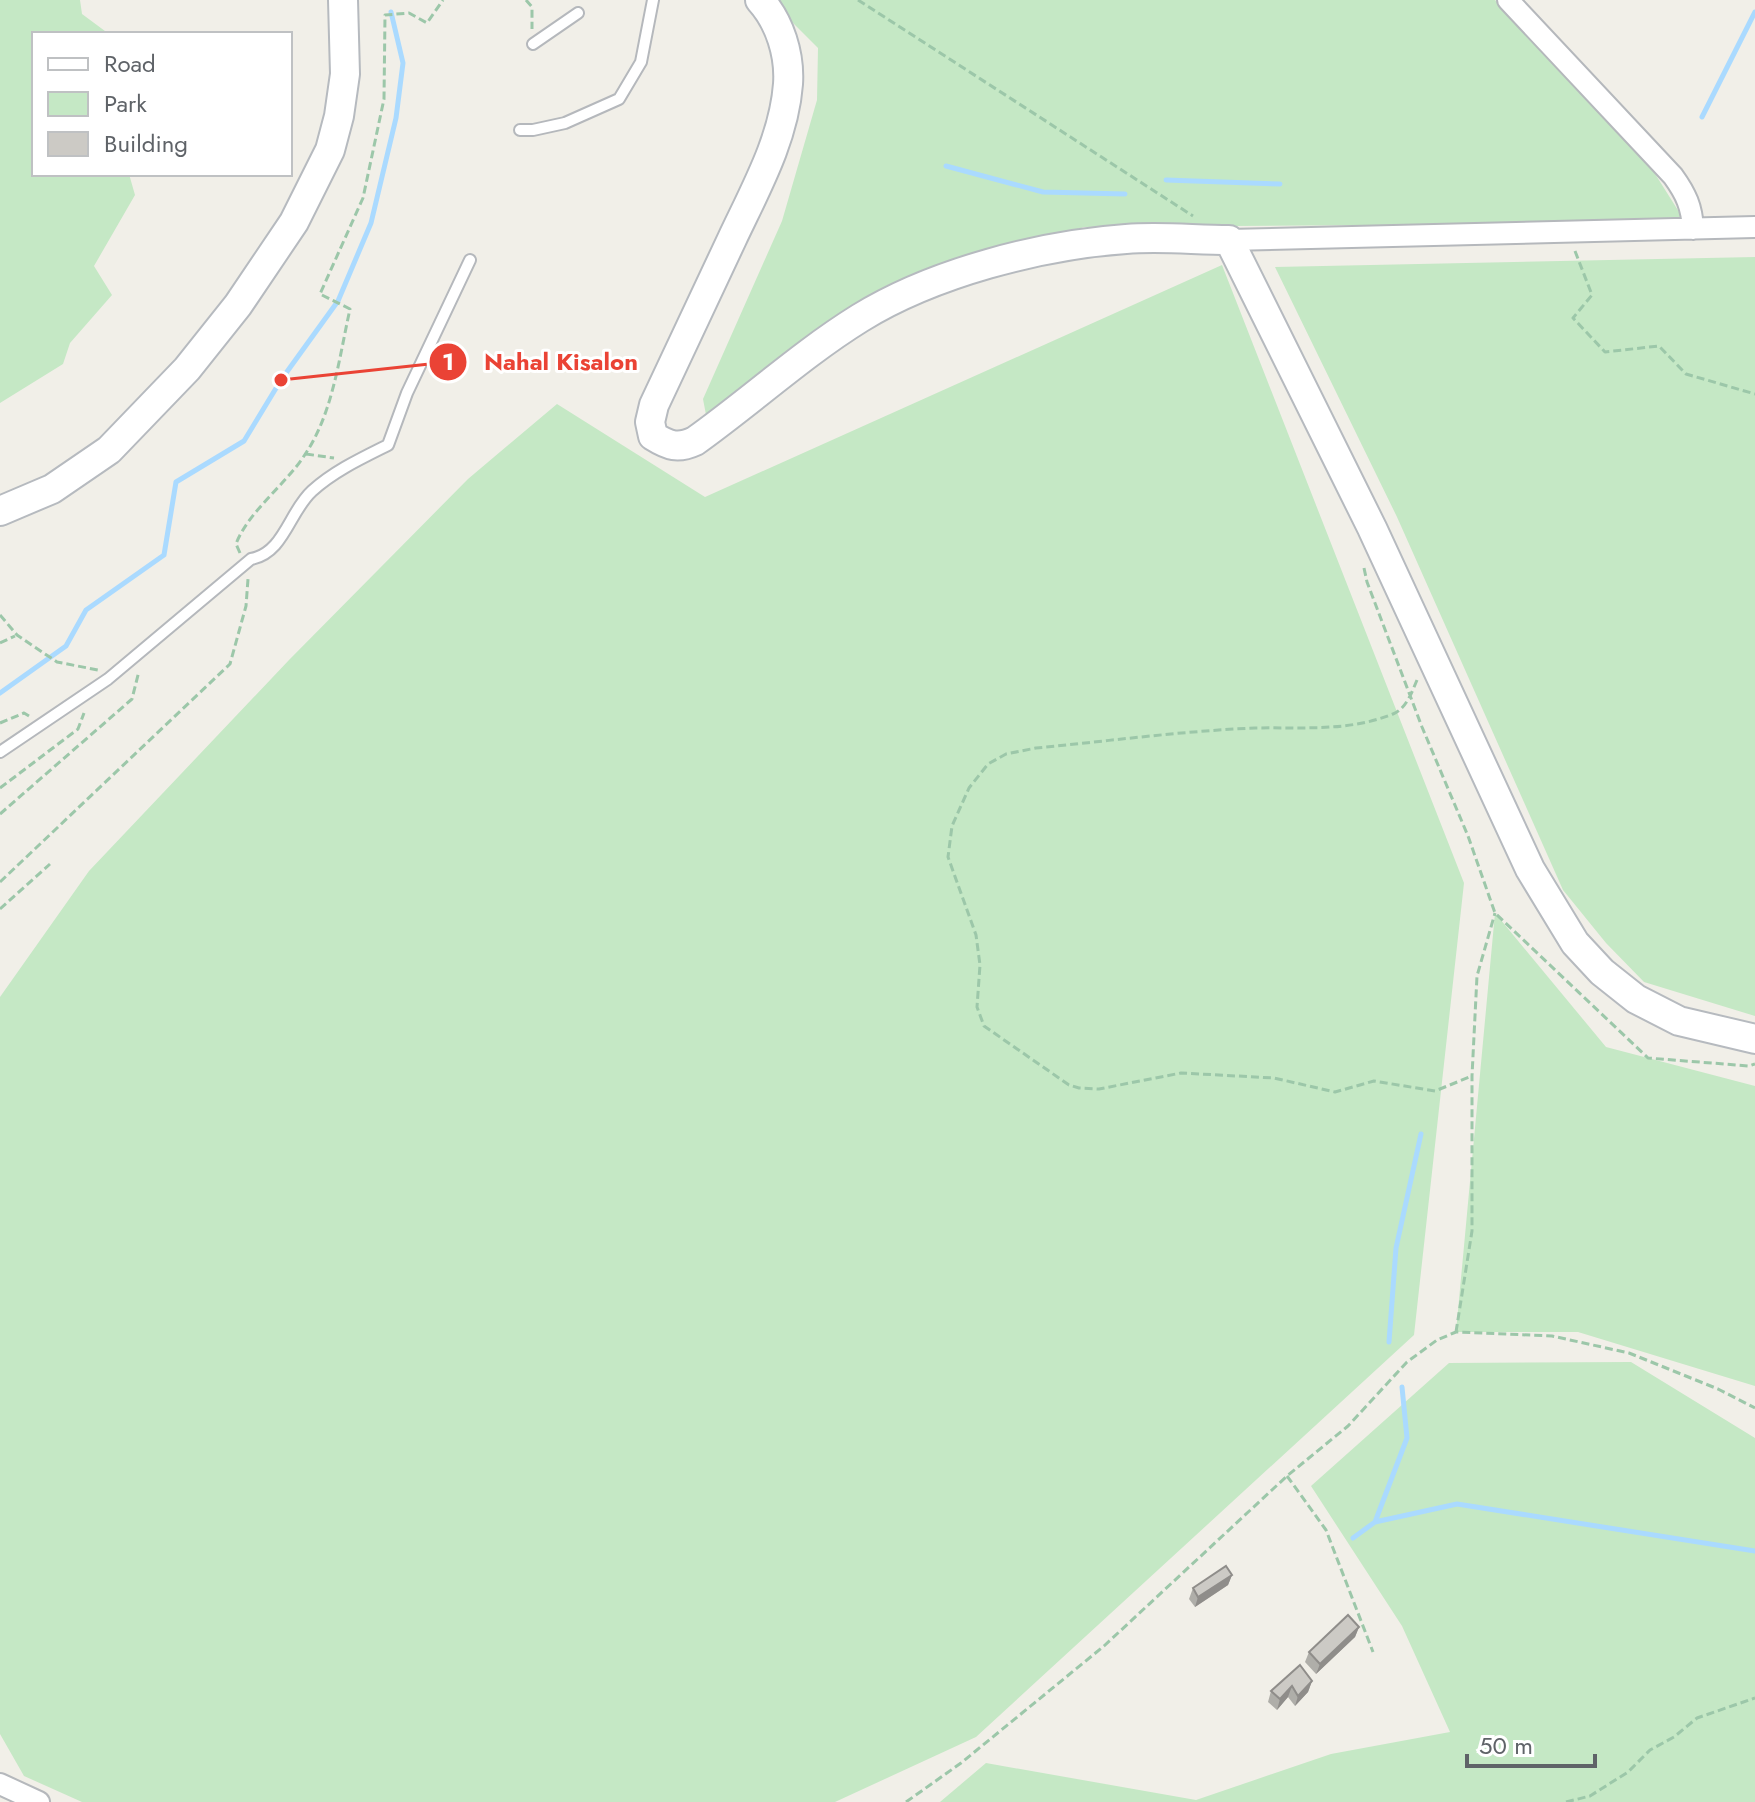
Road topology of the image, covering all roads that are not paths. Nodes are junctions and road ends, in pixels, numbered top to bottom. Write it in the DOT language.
graph roads {
  1 [pos="343,0"];
  2 [pos="653,0"];
  3 [pos="760,0"];
  4 [pos="1508,0"];
  5 [pos="578,13"];
  6 [pos="533,44"];
  7 [pos="520,130"];
  8 [pos="1755,227"];
  9 [pos="1693,229"];
  10 [pos="1229,240"];
  11 [pos="470,260"];
  12 [pos="0,511"];
  13 [pos="0,752"];
  14 [pos="1755,1039"];
  15 [pos="0,1784"];
  16 [pos="39,1802"];
  1 -- 12 [label="main road"];
  2 -- 7 [label="lane"];
  3 -- 10 [label="main road"];
  4 -- 9 [label="street"];
  5 -- 6 [label="lane"];
  8 -- 9 [label="street"];
  9 -- 10 [label="street"];
  10 -- 14 [label="main road"];
  11 -- 13 [label="lane"];
  15 -- 16 [label="street"];
}
